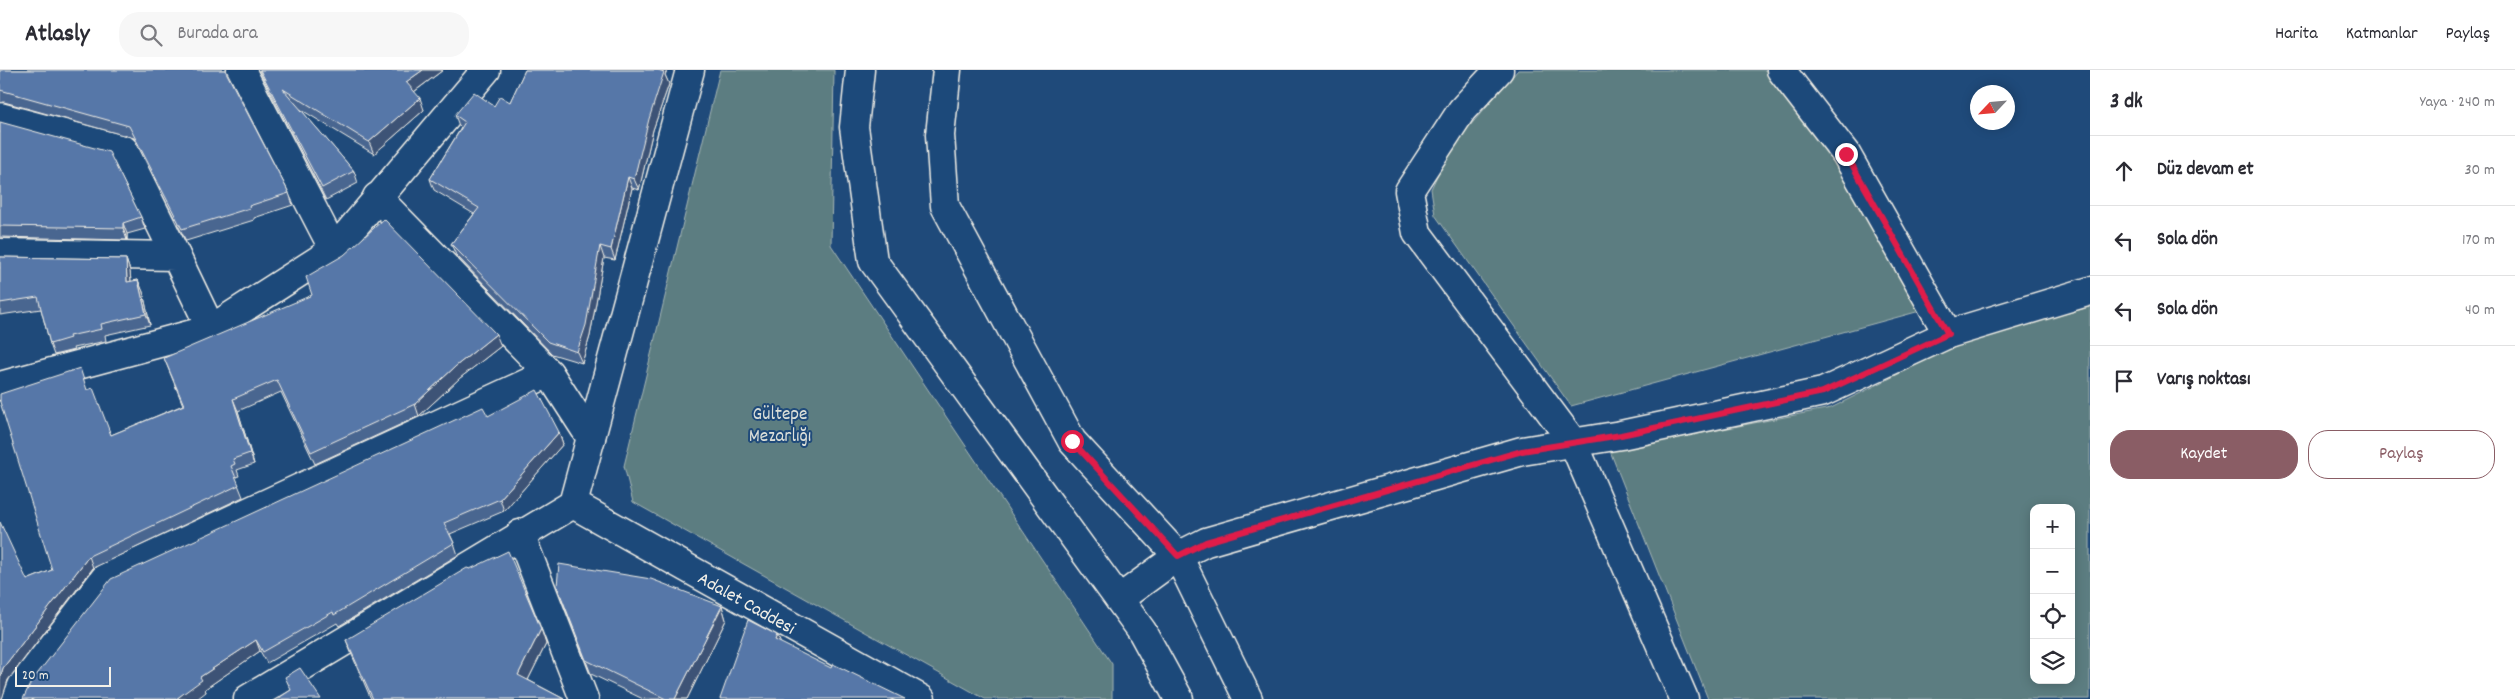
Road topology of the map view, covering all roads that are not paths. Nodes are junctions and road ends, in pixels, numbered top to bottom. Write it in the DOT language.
graph roads {
  1 [pos="241,70"];
  2 [pos="486,70"];
  3 [pos="690,70"];
  4 [pos="860,70"];
  5 [pos="947,70"];
  6 [pos="1499,70"];
  7 [pos="1781,70"];
  8 [pos="0,117"];
  9 [pos="377,197"];
  10 [pos="334,250"];
  11 [pos="0,253"];
  12 [pos="176,256"];
  13 [pos="2090,291"];
  14 [pos="211,329"];
  15 [pos="1948,334"];
  16 [pos="549,373"];
  17 [pos="0,386"];
  18 [pos="591,438"];
  19 [pos="1573,442"];
  20 [pos="573,504"];
  21 [pos="520,534"];
  22 [pos="1178,556"];
  23 [pos="1119,599"];
  24 [pos="17,699"];
  25 [pos="248,699"];
  26 [pos="584,699"];
  27 [pos="921,699"];
  28 [pos="1179,699"];
  29 [pos="1248,699"];
  30 [pos="1684,699"];
  1 -- 10 [label="street"];
  2 -- 9 [label="street"];
  3 -- 18 [label="street"];
  4 -- 23 [label="street"];
  5 -- 22 [label="street"];
  6 -- 19 [label="street"];
  7 -- 15 [label="street"];
  8 -- 12 [label="street"];
  9 -- 10 [label="street"];
  9 -- 16 [label="street"];
  10 -- 14 [label="street"];
  11 -- 12 [label="street"];
  12 -- 14 [label="street"];
  13 -- 15 [label="street"];
  14 -- 17 [label="street"];
  15 -- 19 [label="street"];
  16 -- 18 [label="street"];
  16 -- 24 [label="street"];
  18 -- 20 [label="street"];
  19 -- 22 [label="street"];
  19 -- 30 [label="street"];
  20 -- 21 [label="street"];
  20 -- 27 [label="street, Adalet Caddesi"];
  21 -- 25 [label="street"];
  21 -- 26 [label="street"];
  22 -- 23 [label="street"];
  22 -- 29 [label="street"];
  23 -- 28 [label="street"];
}
